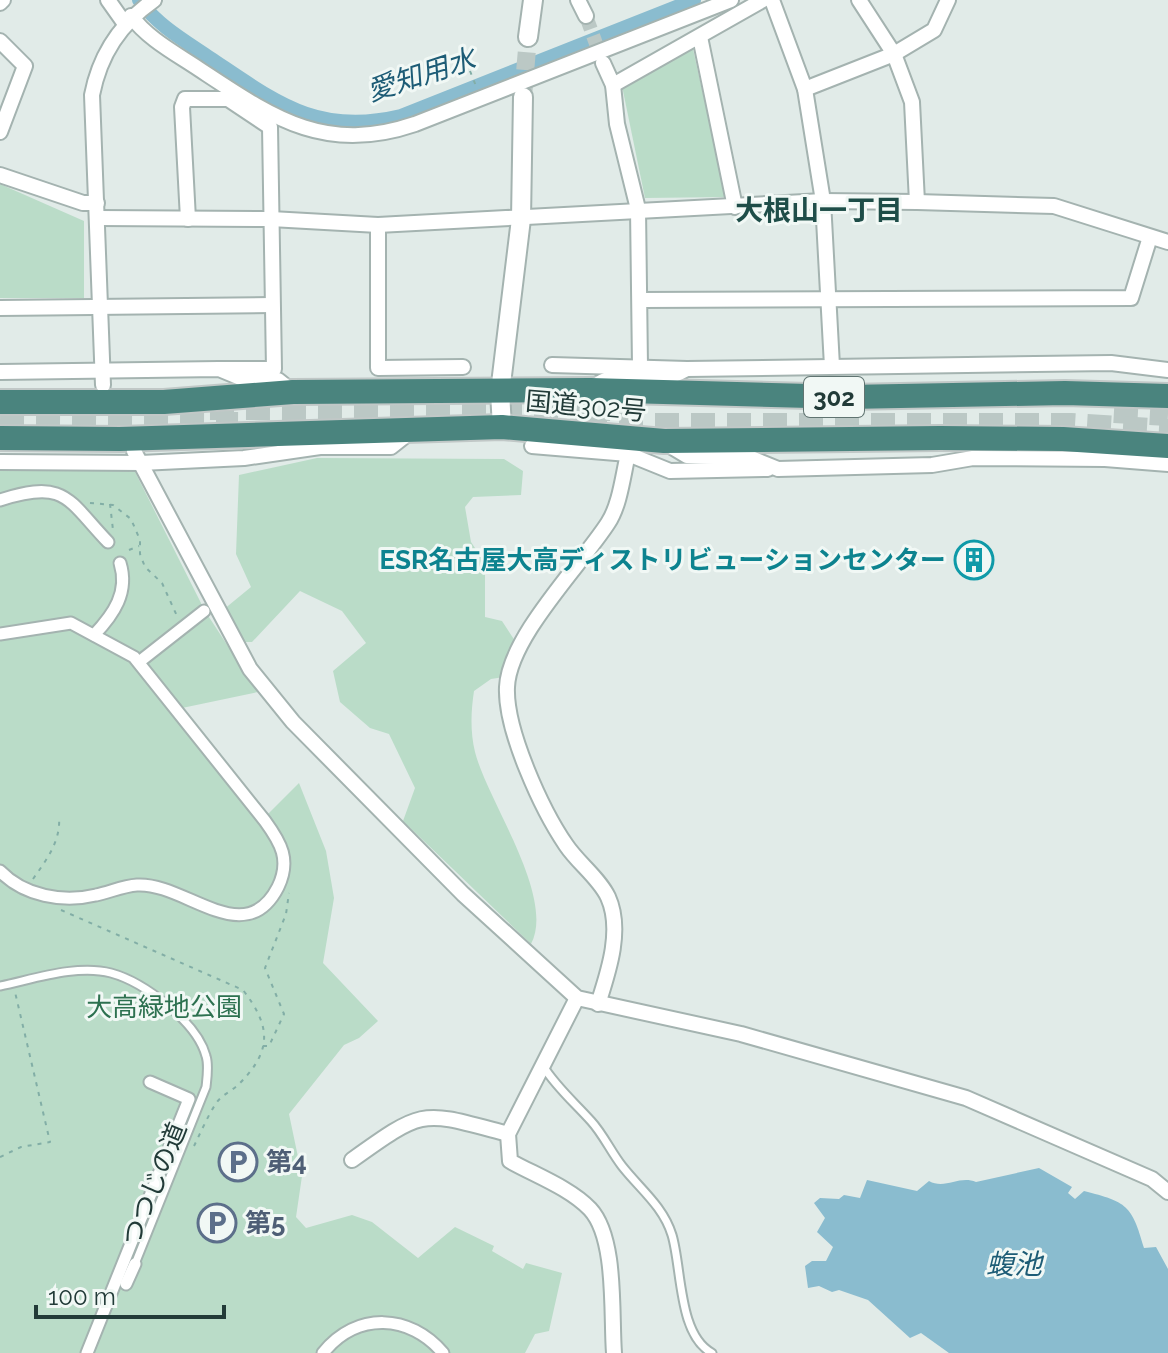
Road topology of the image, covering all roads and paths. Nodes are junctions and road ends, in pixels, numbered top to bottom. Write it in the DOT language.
graph roads {
  1 [pos="108,0"];
  2 [pos="154,0"];
  3 [pos="533,0"];
  4 [pos="578,0"];
  5 [pos="731,0"];
  6 [pos="763,0"];
  7 [pos="772,0"];
  8 [pos="859,0"];
  9 [pos="948,0"];
  10 [pos="586,16"];
  11 [pos="128,20"];
  12 [pos="528,37"];
  13 [pos="700,37"];
  14 [pos="0,41"];
  15 [pos="894,54"];
  16 [pos="603,63"];
  17 [pos="470,71"];
  18 [pos="613,85"];
  19 [pos="805,89"];
  20 [pos="523,97"];
  21 [pos="480,98"];
  22 [pos="0,132"];
  23 [pos="0,175"];
  24 [pos="823,201"];
  25 [pos="917,202"];
  26 [pos="735,207"];
  27 [pos="638,209"];
  28 [pos="98,210"];
  29 [pos="188,219"];
  30 [pos="271,219"];
  31 [pos="521,219"];
  32 [pos="378,225"];
  33 [pos="1150,237"];
  34 [pos="1168,242"];
  35 [pos="828,298"];
  36 [pos="641,300"];
  37 [pos="272,305"];
  38 [pos="103,307"];
  39 [pos="0,308"];
  40 [pos="552,365"];
  41 [pos="640,366"];
  42 [pos="832,366"];
  43 [pos="463,367"];
  44 [pos="378,368"];
  45 [pos="219,369"];
  46 [pos="687,369"];
  47 [pos="1168,370"];
  48 [pos="0,372"];
  49 [pos="102,377"];
  50 [pos="1168,383"];
  51 [pos="590,390"];
  52 [pos="293,392"];
  53 [pos="366,392"];
  54 [pos="500,392"];
  55 [pos="1141,394"];
  56 [pos="1168,396"];
  57 [pos="0,402"];
  58 [pos="417,427"];
  59 [pos="502,427"];
  60 [pos="0,438"];
  61 [pos="664,441"];
  62 [pos="532,446"];
  63 [pos="1168,446"];
  64 [pos="628,454"];
  65 [pos="723,456"];
  66 [pos="138,457"];
  67 [pos="0,462"];
  68 [pos="1168,464"];
  69 [pos="738,469"];
  70 [pos="778,469"];
  71 [pos="0,500"];
  72 [pos="110,504"];
  73 [pos="78,506"];
  74 [pos="111,540"];
  75 [pos="140,545"];
  76 [pos="129,550"];
  77 [pos="120,563"];
  78 [pos="204,611"];
  79 [pos="185,626"];
  80 [pos="0,634"];
  81 [pos="94,635"];
  82 [pos="139,662"];
  83 [pos="59,816"];
  84 [pos="286,866"];
  85 [pos="0,871"];
  86 [pos="26,888"];
  87 [pos="13,983"];
  88 [pos="0,986"];
  89 [pos="577,998"];
  90 [pos="598,1004"];
  91 [pos="262,1046"];
  92 [pos="541,1064"];
  93 [pos="150,1082"];
  94 [pos="508,1134"];
  95 [pos="0,1157"];
  96 [pos="352,1160"];
  97 [pos="1168,1192"];
  98 [pos="135,1264"];
  99 [pos="126,1284"];
  100 [pos="87,1353"];
  101 [pos="323,1353"];
  102 [pos="443,1353"];
  103 [pos="614,1353"];
  104 [pos="712,1353"];
  1 -- 11 [label="street"];
  2 -- 11 [label="street"];
  3 -- 12 [label="street"];
  4 -- 10 [label="street"];
  5 -- 21 [label="street"];
  6 -- 13 [label="street"];
  7 -- 19 [label="street"];
  8 -- 15 [label="street"];
  9 -- 15 [label="street"];
  11 -- 21 [label="street"];
  11 -- 28 [label="street"];
  13 -- 18 [label="street"];
  13 -- 26 [label="street"];
  14 -- 22 [label="street"];
  15 -- 19 [label="street"];
  15 -- 25 [label="street"];
  16 -- 18 [label="street"];
  17 -- 21 [label="path"];
  18 -- 27 [label="street"];
  19 -- 24 [label="street"];
  20 -- 31 [label="street"];
  23 -- 28 [label="street"];
  24 -- 25 [label="street"];
  24 -- 26 [label="street"];
  24 -- 35 [label="street"];
  25 -- 33 [label="street"];
  26 -- 27 [label="street"];
  27 -- 31 [label="street"];
  27 -- 36 [label="street"];
  28 -- 29 [label="street"];
  28 -- 38 [label="street"];
  29 -- 30 [label="street"];
  29 -- 30 [label="street"];
  30 -- 32 [label="street"];
  30 -- 37 [label="street"];
  31 -- 32 [label="street"];
  31 -- 54 [label="street"];
  32 -- 44 [label="street"];
  33 -- 34 [label="street"];
  33 -- 35 [label="street"];
  35 -- 36 [label="street"];
  35 -- 42 [label="street"];
  36 -- 41 [label="street"];
  37 -- 38 [label="street"];
  37 -- 45 [label="street"];
  38 -- 39 [label="street"];
  38 -- 49 [label="street"];
  40 -- 41 [label="street"];
  41 -- 46 [label="street"];
  42 -- 46 [label="street"];
  42 -- 47 [label="street"];
  43 -- 44 [label="street"];
  44 -- 53 [label="street"];
  45 -- 49 [label="street"];
  45 -- 52 [label="street"];
  46 -- 51 [label="street"];
  48 -- 49 [label="street"];
  50 -- 55 [label="street"];
  51 -- 54 [label="highway, 国道302号 / 302"];
  51 -- 55 [label="highway, 国道302号 / 302"];
  52 -- 53 [label="highway, 国道302号 / 302"];
  52 -- 57 [label="highway, 国道302号 / 302"];
  53 -- 54 [label="highway, 国道302号 / 302"];
  54 -- 59 [label="street"];
  55 -- 56 [label="highway, 国道302号 / 302"];
  58 -- 59 [label="highway, 国道302号 / 302"];
  58 -- 60 [label="highway, 国道302号 / 302"];
  58 -- 66 [label="street"];
  59 -- 61 [label="highway, 国道302号 / 302"];
  61 -- 63 [label="highway, 国道302号 / 302"];
  61 -- 65 [label="street"];
  62 -- 64 [label="street"];
  64 -- 69 [label="street"];
  64 -- 90 [label="street"];
  65 -- 69 [label="street"];
  65 -- 70 [label="street"];
  66 -- 67 [label="street"];
  66 -- 89 [label="street"];
  68 -- 70 [label="street"];
  69 -- 70 [label="street"];
  71 -- 73 [label="street"];
  72 -- 73 [label="path"];
  72 -- 74 [label="path"];
  72 -- 75 [label="path"];
  73 -- 74 [label="street"];
  75 -- 76 [label="path"];
  75 -- 79 [label="path"];
  77 -- 81 [label="street"];
  78 -- 79 [label="street"];
  79 -- 82 [label="street"];
  80 -- 81 [label="street"];
  81 -- 82 [label="street"];
  82 -- 84 [label="street"];
  83 -- 86 [label="path"];
  84 -- 86 [label="street"];
  84 -- 91 [label="path"];
  85 -- 86 [label="street"];
  87 -- 88 [label="lane"];
  87 -- 95 [label="path"];
  87 -- 98 [label="lane"];
  89 -- 90 [label="street"];
  89 -- 92 [label="street"];
  90 -- 97 [label="street"];
  92 -- 94 [label="street"];
  92 -- 104 [label="lane"];
  93 -- 100 [label="street, つつじの道"];
  94 -- 96 [label="street"];
  94 -- 103 [label="street"];
  98 -- 99 [label="street"];
  101 -- 102 [label="street"];
}
